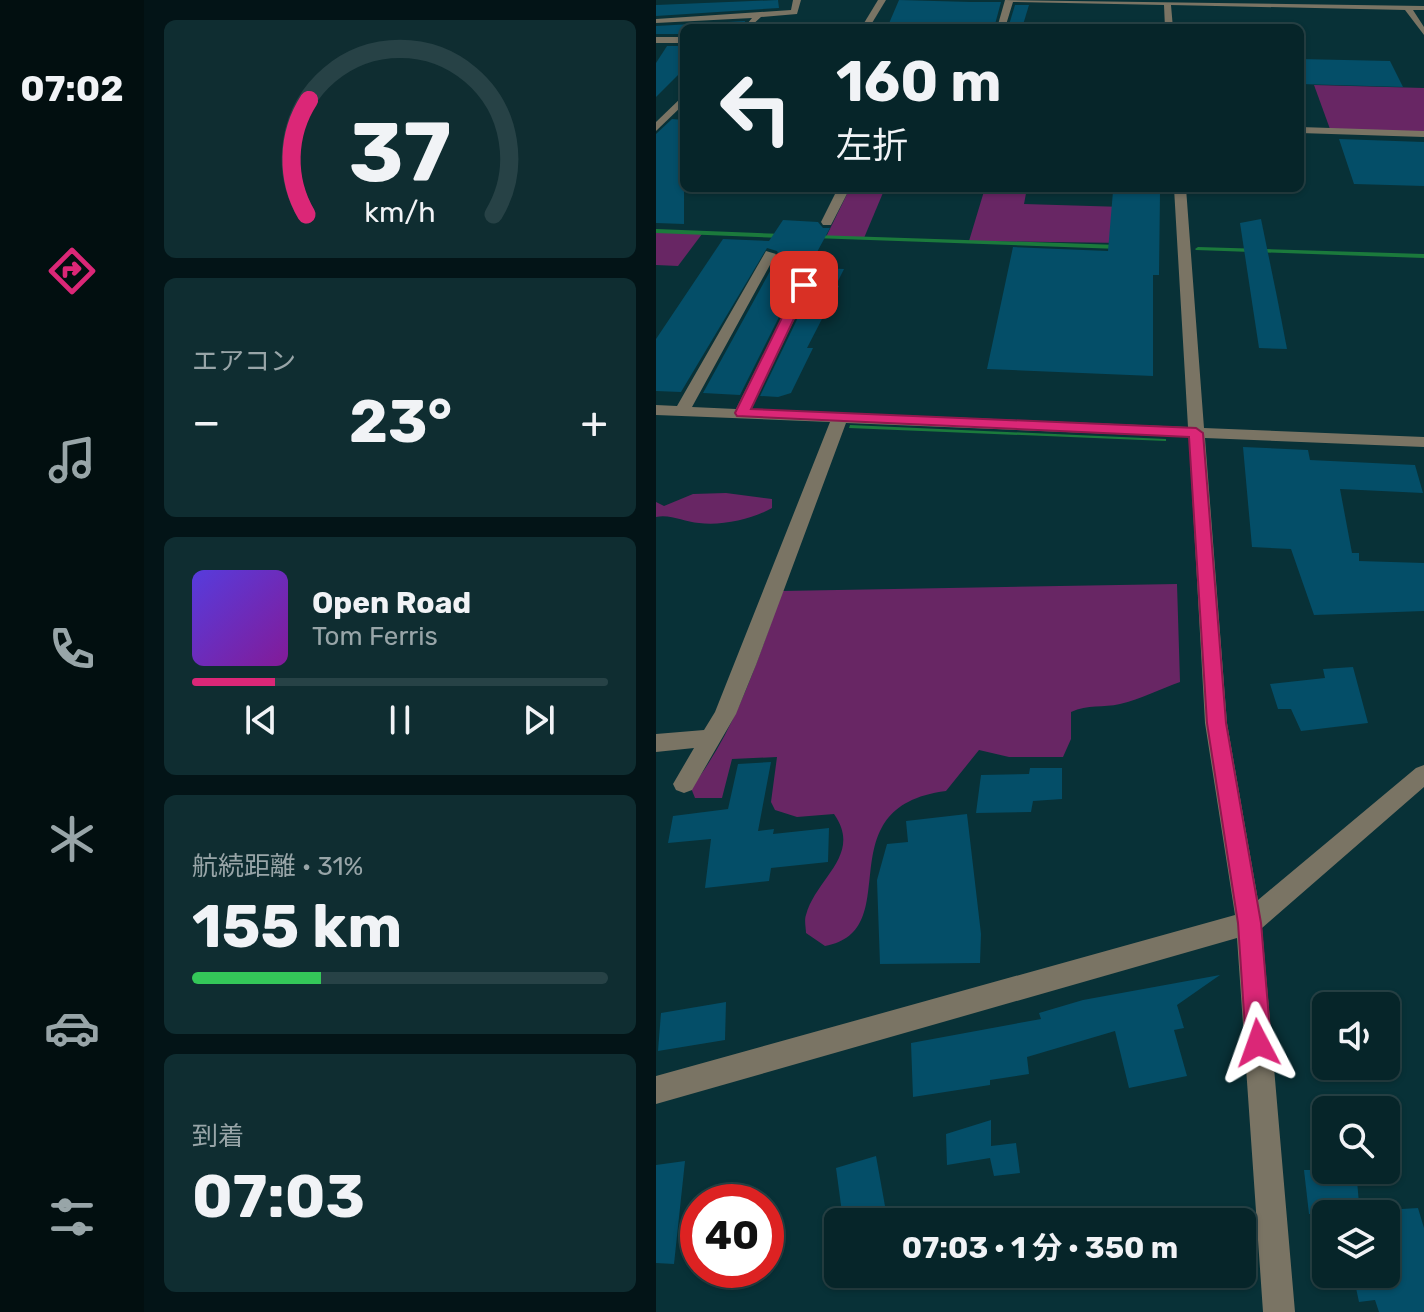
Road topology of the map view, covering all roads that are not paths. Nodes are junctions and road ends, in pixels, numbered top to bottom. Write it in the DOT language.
graph roads {
  1 [pos="797,0"];
  2 [pos="882,0"];
  3 [pos="1009,0"];
  4 [pos="1056,0"];
  5 [pos="1103,1"];
  6 [pos="1167,2"];
  7 [pos="1408,8"];
  8 [pos="1424,8"];
  9 [pos="759,15"];
  10 [pos="656,21"];
  11 [pos="751,24"];
  12 [pos="867,24"];
  13 [pos="1002,24"];
  14 [pos="1169,24"];
  15 [pos="1424,33"];
  16 [pos="656,40"];
  17 [pos="680,40"];
  18 [pos="680,102"];
  19 [pos="656,114"];
  20 [pos="669,114"];
  21 [pos="680,115"];
  22 [pos="656,128"];
  23 [pos="1304,130"];
  24 [pos="1424,134"];
  25 [pos="842,192"];
  26 [pos="1180,192"];
  27 [pos="827,222"];
  28 [pos="770,254"];
  29 [pos="817,260"];
  30 [pos="656,410"];
  31 [pos="682,411"];
  32 [pos="742,413"];
  33 [pos="840,417"];
  34 [pos="1196,433"];
  35 [pos="1424,442"];
  36 [pos="711,738"];
  37 [pos="656,743"];
  38 [pos="1424,774"];
  39 [pos="684,784"];
  40 [pos="1249,923"];
  41 [pos="656,1090"];
  42 [pos="1279,1312"];
  1 -- 9 [label="street"];
  2 -- 12 [label="street"];
  3 -- 4 [label="street"];
  3 -- 13 [label="street"];
  4 -- 5 [label="street"];
  5 -- 6 [label="street"];
  6 -- 7 [label="street"];
  6 -- 14 [label="street"];
  7 -- 8 [label="street"];
  7 -- 15 [label="street"];
  9 -- 10 [label="street"];
  9 -- 11 [label="street"];
  16 -- 17 [label="street"];
  18 -- 20 [label="street"];
  19 -- 20 [label="street"];
  20 -- 21 [label="street"];
  20 -- 22 [label="street"];
  23 -- 24 [label="street"];
  25 -- 27 [label="street"];
  26 -- 34 [label="street"];
  28 -- 31 [label="street"];
  29 -- 32 [label="street"];
  30 -- 31 [label="street"];
  31 -- 32 [label="street"];
  32 -- 33 [label="street"];
  33 -- 34 [label="street"];
  33 -- 36 [label="street"];
  34 -- 35 [label="street"];
  34 -- 40 [label="street"];
  36 -- 37 [label="street"];
  36 -- 39 [label="street"];
  38 -- 40 [label="street"];
  40 -- 41 [label="street"];
  40 -- 42 [label="street"];
}
